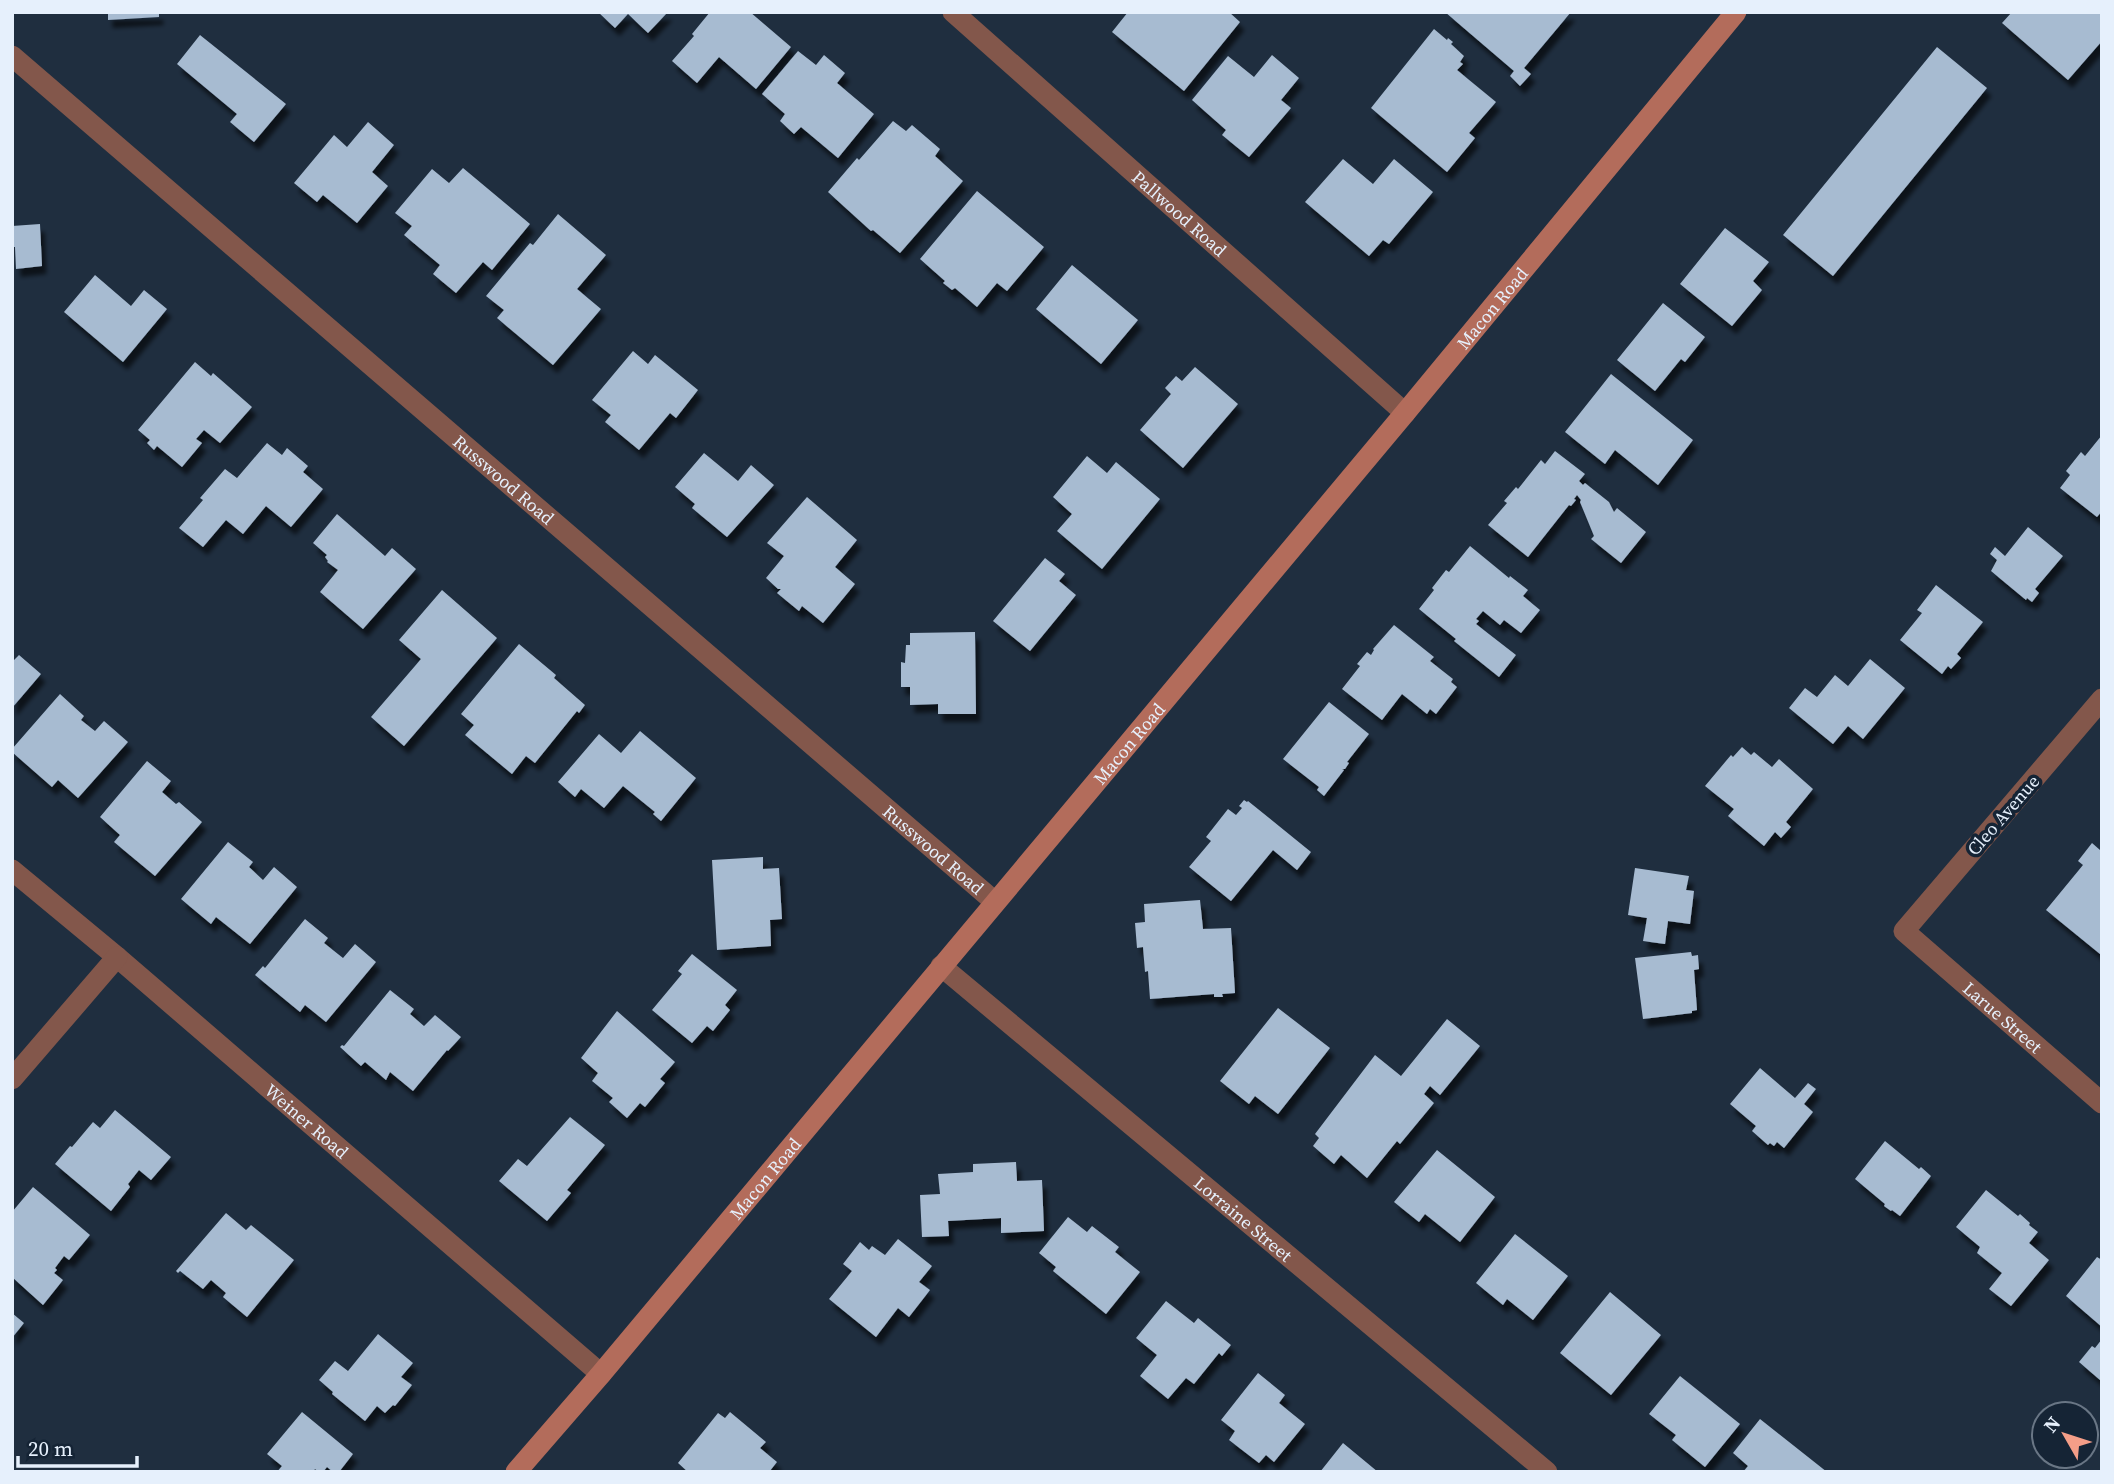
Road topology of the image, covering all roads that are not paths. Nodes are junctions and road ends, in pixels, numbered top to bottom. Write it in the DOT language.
graph roads {
  1 [pos="953,12"];
  2 [pos="1736,12"];
  3 [pos="12,56"];
  4 [pos="1405,413"];
  5 [pos="2102,699"];
  6 [pos="12,870"];
  7 [pos="995,902"];
  8 [pos="1904,931"];
  9 [pos="117,957"];
  10 [pos="941,966"];
  11 [pos="12,1079"];
  12 [pos="2102,1102"];
  13 [pos="601,1374"];
  14 [pos="516,1472"];
  15 [pos="1547,1472"];
  1 -- 4 [label="street, Pallwood Road"];
  2 -- 4 [label="main road, Macon Road"];
  3 -- 7 [label="street, Russwood Road"];
  4 -- 7 [label="main road, Macon Road"];
  5 -- 8 [label="street, Cleo Avenue"];
  6 -- 9 [label="street, Weiner Road"];
  7 -- 10 [label="main road, Macon Road"];
  8 -- 12 [label="street, Larue Street"];
  9 -- 11 [label="street"];
  9 -- 13 [label="street, Weiner Road"];
  10 -- 13 [label="main road, Macon Road"];
  10 -- 15 [label="street, Lorraine Street"];
  13 -- 14 [label="main road, Macon Road"];
}
